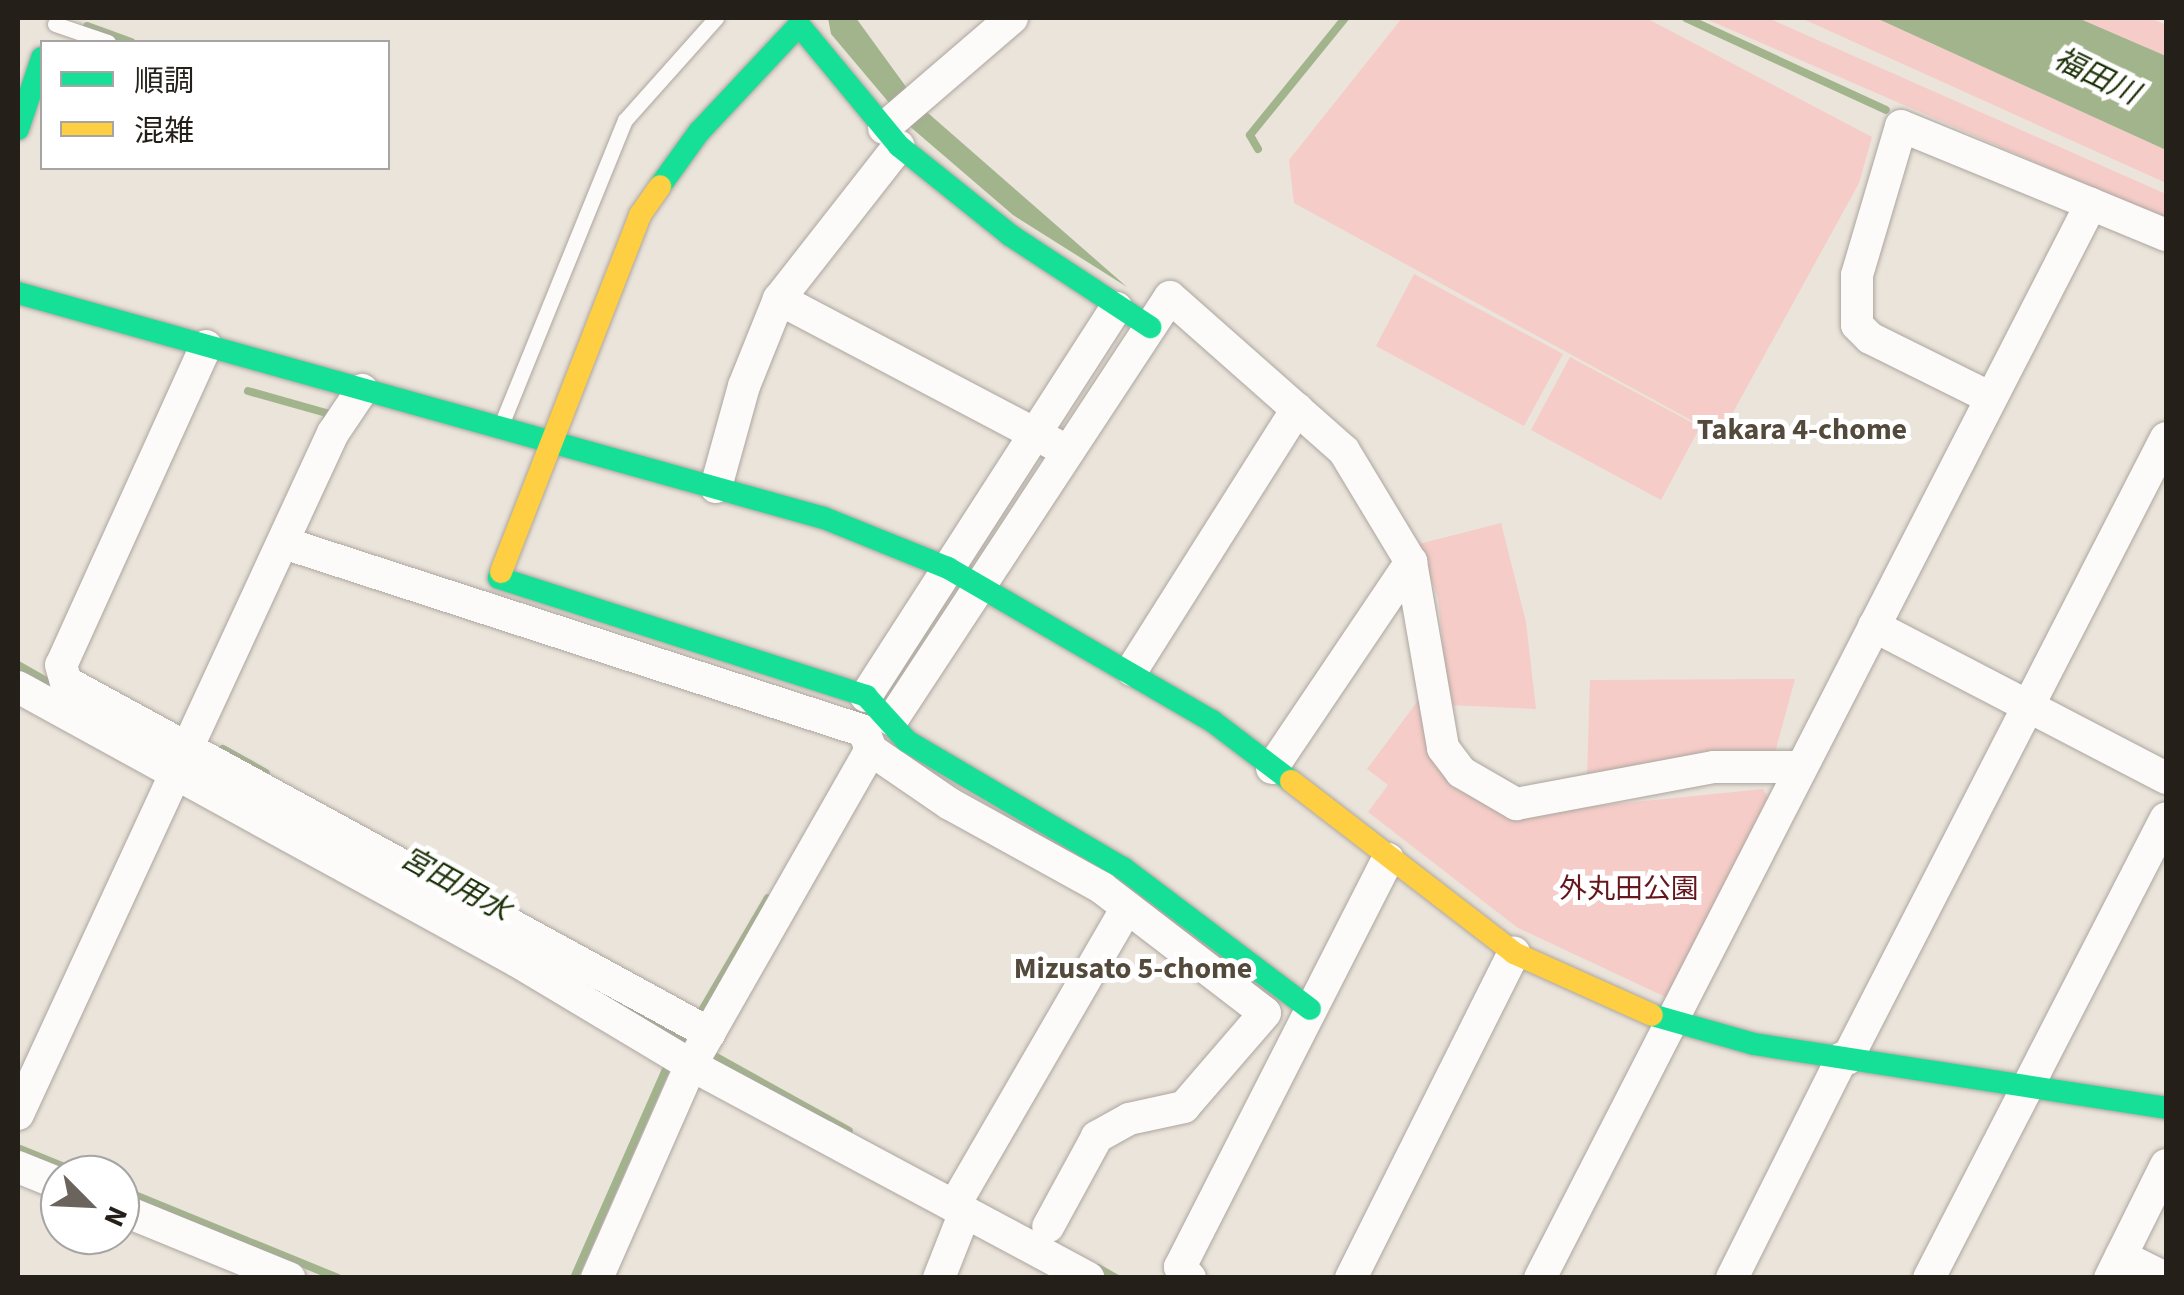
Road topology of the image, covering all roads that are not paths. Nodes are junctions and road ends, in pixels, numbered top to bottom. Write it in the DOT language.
graph roads {
  1 [pos="716,18"];
  2 [pos="1012,18"];
  3 [pos="802,21"];
  4 [pos="53,28"];
  5 [pos="100,40"];
  6 [pos="40,64"];
  7 [pos="18,129"];
  8 [pos="892,131"];
  9 [pos="2091,204"];
  10 [pos="2166,235"];
  11 [pos="18,293"];
  12 [pos="779,299"];
  13 [pos="1116,308"];
  14 [pos="1150,327"];
  15 [pos="206,346"];
  16 [pos="362,390"];
  17 [pos="1992,398"];
  18 [pos="1297,409"];
  19 [pos="501,427"];
  20 [pos="1036,433"];
  21 [pos="2166,438"];
  22 [pos="552,441"];
  23 [pos="1067,453"];
  24 [pos="716,487"];
  25 [pos="284,543"];
  26 [pos="1410,562"];
  27 [pos="948,568"];
  28 [pos="980,586"];
  29 [pos="1874,626"];
  30 [pos="1132,670"];
  31 [pos="18,688"];
  32 [pos="866,696"];
  33 [pos="2029,707"];
  34 [pos="892,720"];
  35 [pos="871,750"];
  36 [pos="184,761"];
  37 [pos="1272,768"];
  38 [pos="1802,768"];
  39 [pos="2166,778"];
  40 [pos="2166,818"];
  41 [pos="1388,859"];
  42 [pos="1127,908"];
  43 [pos="1514,953"];
  44 [pos="1310,1009"];
  45 [pos="1670,1023"];
  46 [pos="710,1033"];
  47 [pos="1844,1059"];
  48 [pos="691,1066"];
  49 [pos="2026,1086"];
  50 [pos="2166,1108"];
  51 [pos="18,1114"];
  52 [pos="2166,1165"];
  53 [pos="960,1209"];
  54 [pos="140,1217"];
  55 [pos="1048,1227"];
  56 [pos="2115,1267"];
  57 [pos="290,1278"];
  58 [pos="597,1278"];
  59 [pos="939,1278"];
  60 [pos="1088,1278"];
  61 [pos="1190,1278"];
  62 [pos="1351,1278"];
  63 [pos="1540,1278"];
  64 [pos="1732,1278"];
  65 [pos="1929,1278"];
  66 [pos="2166,1278"];
  1 -- 19 [label="lane"];
  2 -- 8 [label="street"];
  3 -- 8 [label="main road"];
  3 -- 22 [label="main road"];
  4 -- 5 [label="lane"];
  6 -- 7 [label="main road"];
  8 -- 12 [label="street"];
  8 -- 13 [label="main road"];
  9 -- 10 [label="street"];
  9 -- 17 [label="street"];
  9 -- 17 [label="street"];
  11 -- 15 [label="main road"];
  12 -- 20 [label="street"];
  12 -- 24 [label="street"];
  13 -- 14 [label="main road"];
  13 -- 20 [label="street"];
  14 -- 18 [label="street"];
  14 -- 23 [label="street"];
  15 -- 16 [label="main road"];
  15 -- 36 [label="street"];
  16 -- 19 [label="main road"];
  16 -- 25 [label="street"];
  17 -- 29 [label="street"];
  18 -- 26 [label="street"];
  18 -- 30 [label="street"];
  19 -- 22 [label="main road"];
  20 -- 23 [label="street"];
  20 -- 27 [label="street"];
  21 -- 33 [label="street"];
  22 -- 24 [label="main road"];
  22 -- 32 [label="main road"];
  23 -- 28 [label="street"];
  24 -- 27 [label="main road"];
  25 -- 35 [label="street"];
  25 -- 36 [label="street"];
  26 -- 37 [label="street"];
  26 -- 38 [label="street"];
  27 -- 28 [label="main road"];
  27 -- 32 [label="street"];
  28 -- 30 [label="main road"];
  28 -- 34 [label="street"];
  29 -- 33 [label="street"];
  29 -- 38 [label="street"];
  30 -- 37 [label="main road"];
  31 -- 36 [label="street"];
  32 -- 34 [label="main road"];
  33 -- 39 [label="street"];
  33 -- 47 [label="street"];
  34 -- 44 [label="main road"];
  35 -- 42 [label="street"];
  35 -- 46 [label="street"];
  36 -- 46 [label="street"];
  36 -- 48 [label="street"];
  36 -- 51 [label="street"];
  37 -- 41 [label="main road"];
  38 -- 45 [label="street"];
  40 -- 49 [label="street"];
  41 -- 43 [label="main road"];
  41 -- 44 [label="street"];
  42 -- 53 [label="street"];
  42 -- 55 [label="street"];
  43 -- 45 [label="main road"];
  43 -- 62 [label="street"];
  44 -- 61 [label="street"];
  45 -- 47 [label="main road"];
  45 -- 63 [label="street"];
  46 -- 48 [label="street"];
  47 -- 49 [label="main road"];
  47 -- 64 [label="street"];
  48 -- 53 [label="street"];
  48 -- 58 [label="street"];
  49 -- 50 [label="main road"];
  49 -- 65 [label="street"];
  52 -- 56 [label="street"];
  53 -- 59 [label="street"];
  53 -- 60 [label="street"];
  54 -- 57 [label="street"];
  56 -- 66 [label="street"];
}
